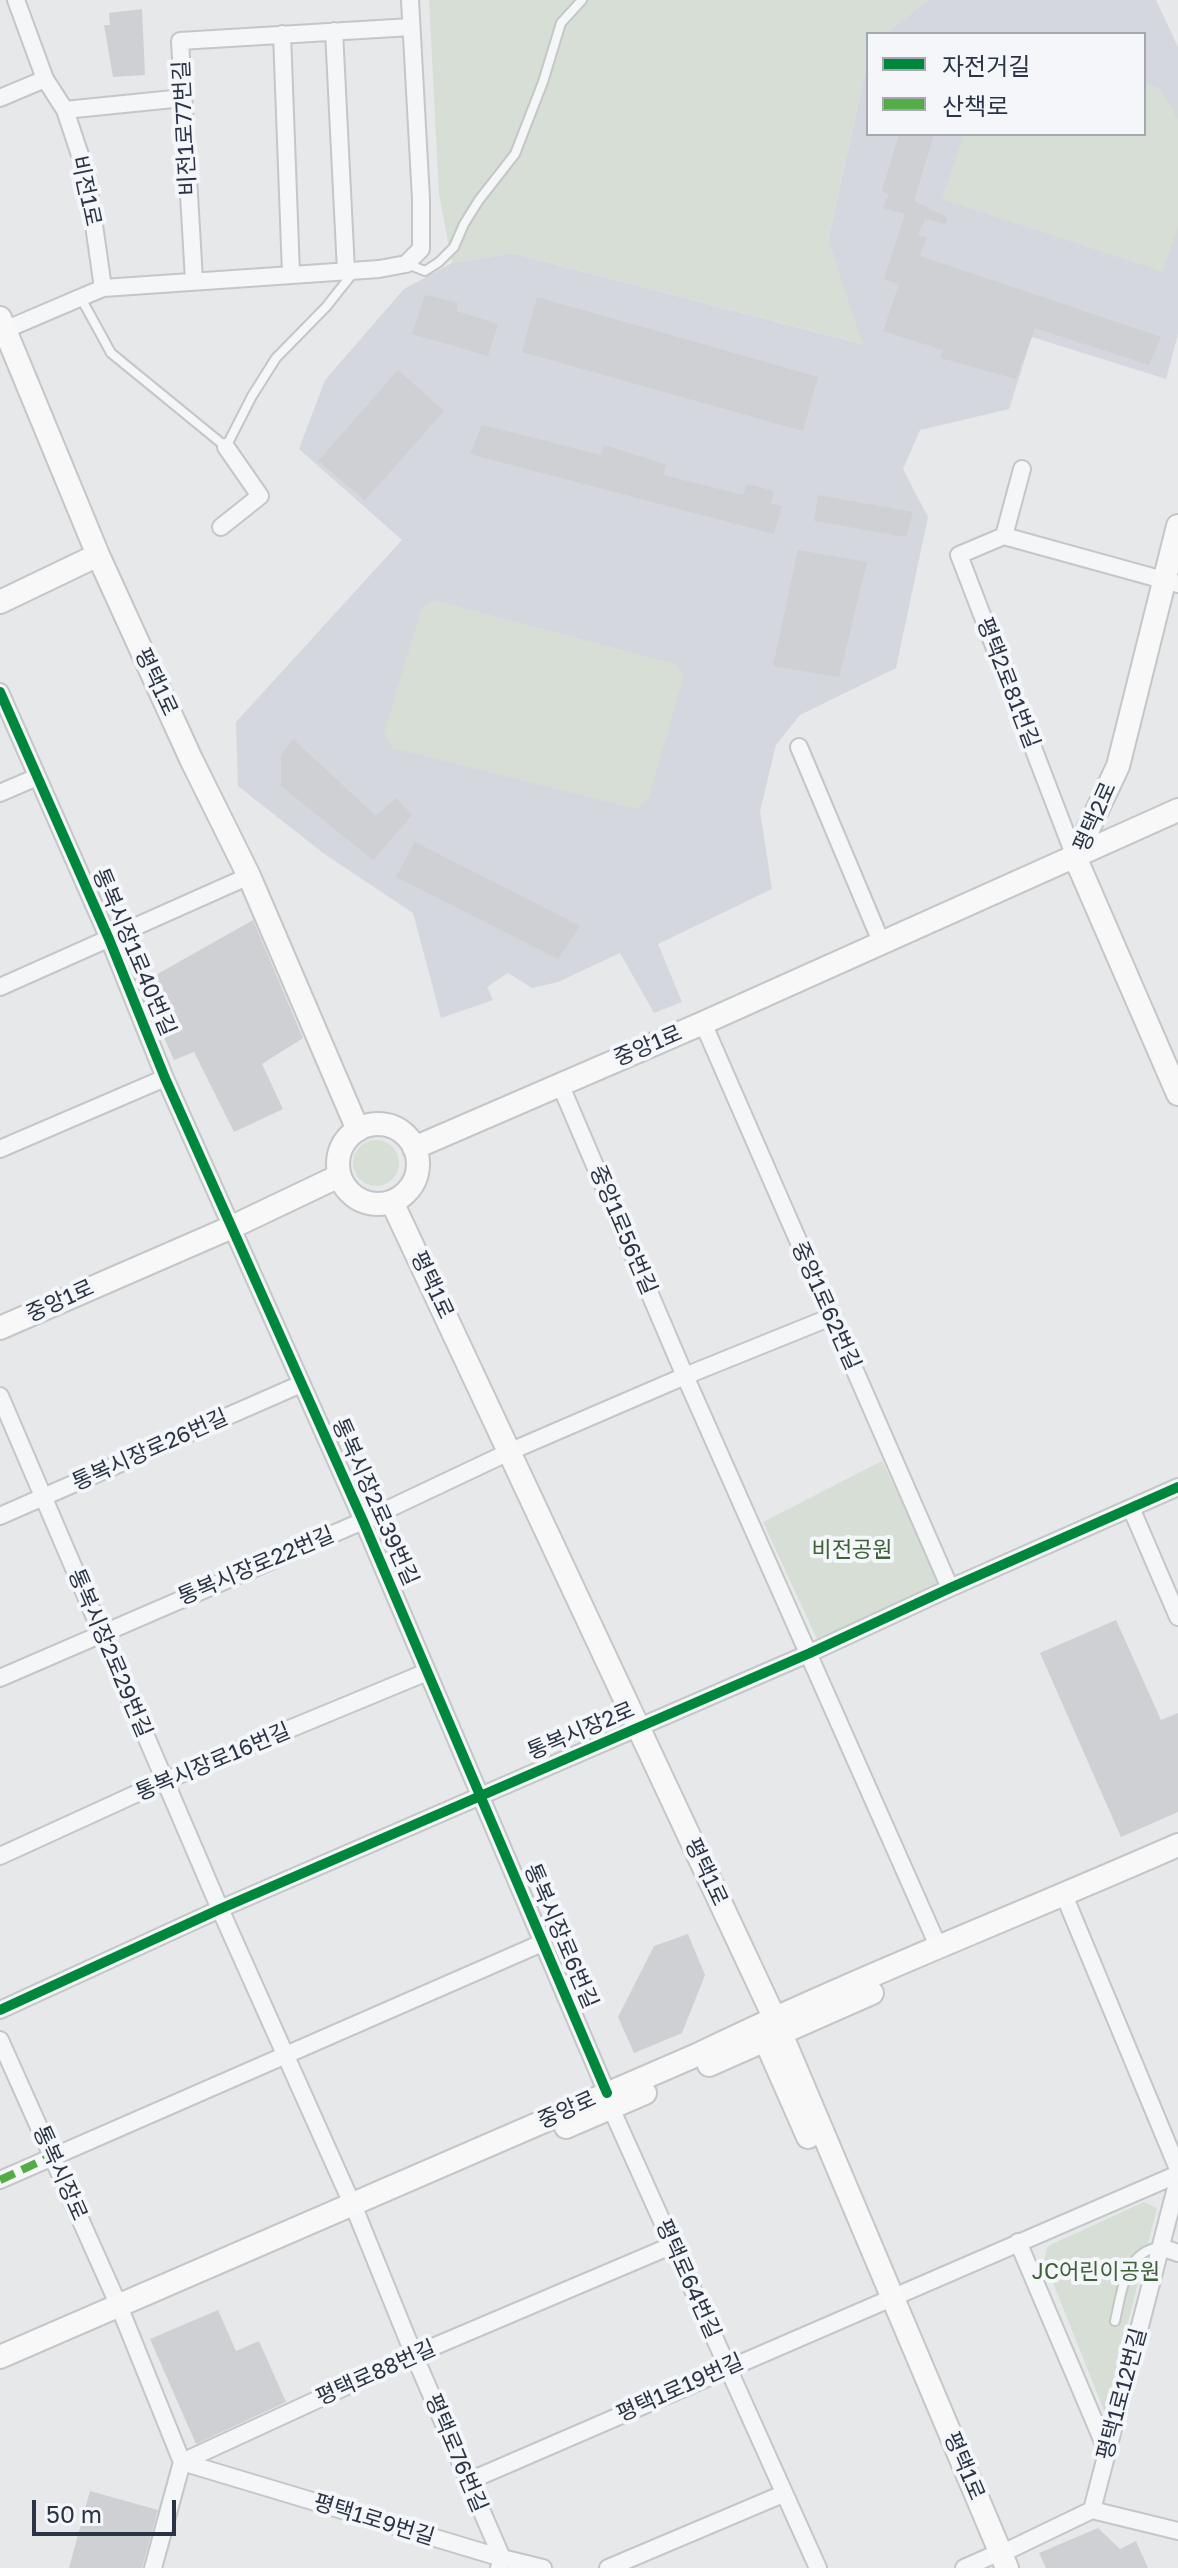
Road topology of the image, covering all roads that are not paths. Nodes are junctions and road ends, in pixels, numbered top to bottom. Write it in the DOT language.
graph roads {
  1 [pos="16,0"];
  2 [pos="410,0"];
  3 [pos="582,0"];
  4 [pos="411,27"];
  5 [pos="334,31"];
  6 [pos="282,34"];
  7 [pos="45,79"];
  8 [pos="0,98"];
  9 [pos="183,98"];
  10 [pos="65,110"];
  11 [pos="406,264"];
  12 [pos="350,270"];
  13 [pos="291,274"];
  14 [pos="194,280"];
  15 [pos="103,288"];
  16 [pos="82,300"];
  17 [pos="2,327"];
  18 [pos="226,447"];
  19 [pos="1022,469"];
  20 [pos="1178,526"];
  21 [pos="221,527"];
  22 [pos="1004,536"];
  23 [pos="98,555"];
  24 [pos="1171,582"];
  25 [pos="0,602"];
  26 [pos="0,692"];
  27 [pos="799,747"];
  28 [pos="37,777"];
  29 [pos="0,793"];
  30 [pos="1178,810"];
  31 [pos="1075,857"];
  32 [pos="249,876"];
  33 [pos="109,939"];
  34 [pos="882,944"];
  35 [pos="0,987"];
  36 [pos="703,1023"];
  37 [pos="1178,1057"];
  38 [pos="165,1078"];
  39 [pos="560,1084"];
  40 [pos="1178,1094"];
  41 [pos="358,1130"];
  42 [pos="414,1148"];
  43 [pos="0,1149"];
  44 [pos="339,1176"];
  45 [pos="392,1202"];
  46 [pos="232,1227"];
  47 [pos="831,1317"];
  48 [pos="0,1328"];
  49 [pos="685,1376"];
  50 [pos="301,1384"];
  51 [pos="0,1396"];
  52 [pos="511,1451"];
  53 [pos="1178,1487"];
  54 [pos="44,1497"];
  55 [pos="1131,1508"];
  56 [pos="0,1516"];
  57 [pos="363,1521"];
  58 [pos="950,1588"];
  59 [pos="1178,1617"];
  60 [pos="100,1633"];
  61 [pos="810,1653"];
  62 [pos="427,1672"];
  63 [pos="0,1678"];
  64 [pos="638,1728"];
  65 [pos="164,1781"];
  66 [pos="479,1795"];
  67 [pos="1178,1845"];
  68 [pos="0,1856"];
  69 [pos="1178,1860"];
  70 [pos="1067,1901"];
  71 [pos="220,1909"];
  72 [pos="542,1943"];
  73 [pos="939,1948"];
  74 [pos="0,2010"];
  75 [pos="770,2029"];
  76 [pos="0,2040"];
  77 [pos="285,2055"];
  78 [pos="609,2100"];
  79 [pos="52,2156"];
  80 [pos="1178,2174"];
  81 [pos="0,2180"];
  82 [pos="355,2211"];
  83 [pos="1018,2242"];
  84 [pos="673,2245"];
  85 [pos="1161,2247"];
  86 [pos="1178,2253"];
  87 [pos="886,2298"];
  88 [pos="121,2313"];
  89 [pos="1115,2321"];
  90 [pos="414,2355"];
  91 [pos="0,2357"];
  92 [pos="727,2367"];
  93 [pos="0,2372"];
  94 [pos="1107,2451"];
  95 [pos="182,2462"];
  96 [pos="469,2481"];
  97 [pos="783,2494"];
  98 [pos="1092,2510"];
  99 [pos="1178,2531"];
  100 [pos="998,2561"];
  101 [pos="500,2563"];
  102 [pos="153,2568"];
  103 [pos="543,2568"];
  104 [pos="608,2568"];
  105 [pos="818,2568"];
  106 [pos="964,2568"];
  1 -- 7 [label="street, 비전1로"];
  2 -- 4 [label="street"];
  3 -- 11 [label="lane"];
  4 -- 5 [label="street"];
  4 -- 11 [label="street"];
  5 -- 6 [label="street"];
  5 -- 12 [label="street"];
  6 -- 9 [label="street, 비전1로77번길"];
  6 -- 13 [label="street"];
  7 -- 8 [label="street"];
  7 -- 10 [label="street, 비전1로"];
  9 -- 10 [label="street"];
  9 -- 14 [label="street, 비전1로77번길"];
  10 -- 15 [label="street, 비전1로"];
  11 -- 12 [label="street"];
  12 -- 13 [label="street"];
  12 -- 18 [label="lane"];
  13 -- 14 [label="street"];
  14 -- 15 [label="street"];
  15 -- 16 [label="street"];
  16 -- 17 [label="street"];
  16 -- 18 [label="lane"];
  17 -- 23 [label="street, 평택1로"];
  18 -- 21 [label="street"];
  19 -- 22 [label="street"];
  20 -- 24 [label="street, 평택2로"];
  22 -- 24 [label="street"];
  22 -- 31 [label="street, 평택2로81번길"];
  23 -- 25 [label="street"];
  23 -- 32 [label="street, 평택1로"];
  24 -- 31 [label="street, 평택2로"];
  26 -- 28 [label="street, 통복시장1로40번길"];
  27 -- 34 [label="street"];
  28 -- 29 [label="street"];
  28 -- 33 [label="street, 통복시장1로40번길"];
  30 -- 31 [label="street, 중앙1로"];
  31 -- 34 [label="street, 중앙1로"];
  31 -- 37 [label="street"];
  31 -- 40 [label="street, 평택2로"];
  32 -- 33 [label="street"];
  32 -- 41 [label="street, 평택1로"];
  33 -- 35 [label="street"];
  33 -- 38 [label="street, 통복시장1로40번길"];
  34 -- 36 [label="street, 중앙1로"];
  36 -- 39 [label="street, 중앙1로"];
  36 -- 47 [label="street, 중앙1로62번길"];
  38 -- 43 [label="street"];
  38 -- 46 [label="street, 통복시장1로40번길"];
  39 -- 42 [label="street, 중앙1로"];
  39 -- 49 [label="street, 중앙1로56번길"];
  41 -- 42 [label="street"];
  41 -- 44 [label="street"];
  42 -- 45 [label="street"];
  44 -- 45 [label="street"];
  44 -- 46 [label="street, 중앙1로"];
  45 -- 52 [label="street, 평택1로"];
  46 -- 48 [label="street, 중앙1로"];
  46 -- 50 [label="street, 통복시장2로39번길"];
  47 -- 49 [label="street"];
  47 -- 58 [label="street, 중앙1로62번길"];
  49 -- 52 [label="street"];
  49 -- 61 [label="street, 중앙1로56번길"];
  50 -- 54 [label="street, 통복시장로26번길"];
  50 -- 57 [label="street, 통복시장2로39번길"];
  51 -- 54 [label="street, 통복시장2로29번길"];
  52 -- 57 [label="street, 통복시장로22번길"];
  52 -- 64 [label="street, 평택1로"];
  53 -- 55 [label="street, 통복시장2로"];
  54 -- 56 [label="street, 통복시장로26번길"];
  54 -- 60 [label="street, 통복시장2로29번길"];
  55 -- 58 [label="street, 통복시장2로"];
  55 -- 59 [label="street"];
  57 -- 60 [label="street, 통복시장로22번길"];
  57 -- 62 [label="street, 통복시장2로39번길"];
  58 -- 61 [label="street, 통복시장2로"];
  60 -- 63 [label="street, 통복시장로22번길"];
  60 -- 65 [label="street, 통복시장2로29번길"];
  61 -- 64 [label="street, 통복시장2로"];
  61 -- 73 [label="street"];
  62 -- 65 [label="street, 통복시장로16번길"];
  62 -- 66 [label="street, 통복시장2로39번길"];
  64 -- 66 [label="street, 통복시장2로"];
  64 -- 75 [label="street, 평택1로"];
  65 -- 68 [label="street, 통복시장로16번길"];
  65 -- 71 [label="street, 통복시장2로29번길"];
  66 -- 71 [label="street, 통복시장2로"];
  66 -- 72 [label="street, 통복시장로6번길"];
  67 -- 70 [label="street, 중앙로"];
  69 -- 70 [label="street, 중앙로"];
  70 -- 73 [label="street, 중앙로"];
  70 -- 75 [label="street, 중앙로"];
  70 -- 80 [label="street"];
  71 -- 74 [label="street, 통복시장2로"];
  71 -- 77 [label="street"];
  72 -- 77 [label="street, 통복시장로6번길"];
  72 -- 78 [label="street, 통복시장로6번길"];
  73 -- 75 [label="street, 중앙로"];
  75 -- 78 [label="street, 중앙로"];
  75 -- 87 [label="street, 평택1로"];
  76 -- 79 [label="street, 통복시장로"];
  77 -- 79 [label="street, 통복시장로6번길"];
  77 -- 82 [label="street"];
  78 -- 82 [label="street, 중앙로"];
  78 -- 84 [label="street, 평택로64번길"];
  79 -- 81 [label="street, 통복시장로6번길"];
  79 -- 88 [label="street, 통복시장로"];
  80 -- 83 [label="street, 평택1로19번길"];
  80 -- 85 [label="street, 평택1로12번길"];
  82 -- 88 [label="street, 중앙로"];
  82 -- 90 [label="street, 평택로76번길"];
  83 -- 87 [label="street, 평택1로19번길"];
  83 -- 94 [label="street"];
  84 -- 90 [label="street, 평택로88번길"];
  84 -- 92 [label="street, 평택로64번길"];
  85 -- 86 [label="street"];
  85 -- 89 [label="lane"];
  85 -- 94 [label="street, 평택1로12번길"];
  87 -- 92 [label="street, 평택1로19번길"];
  87 -- 100 [label="street, 평택1로"];
  88 -- 91 [label="street, 중앙로"];
  88 -- 93 [label="street, 중앙로"];
  88 -- 95 [label="street"];
  90 -- 95 [label="street, 평택로88번길"];
  90 -- 96 [label="street, 평택로76번길"];
  92 -- 96 [label="street, 평택1로19번길"];
  92 -- 97 [label="street, 평택로64번길"];
  94 -- 98 [label="street, 평택1로12번길"];
  95 -- 101 [label="street, 평택1로9번길"];
  95 -- 102 [label="street"];
  96 -- 101 [label="street, 평택로76번길"];
  97 -- 104 [label="street"];
  97 -- 105 [label="street, 평택로64번길"];
  98 -- 99 [label="street"];
  98 -- 100 [label="street"];
  100 -- 106 [label="street"];
  101 -- 103 [label="street, 평택1로9번길"];
}
